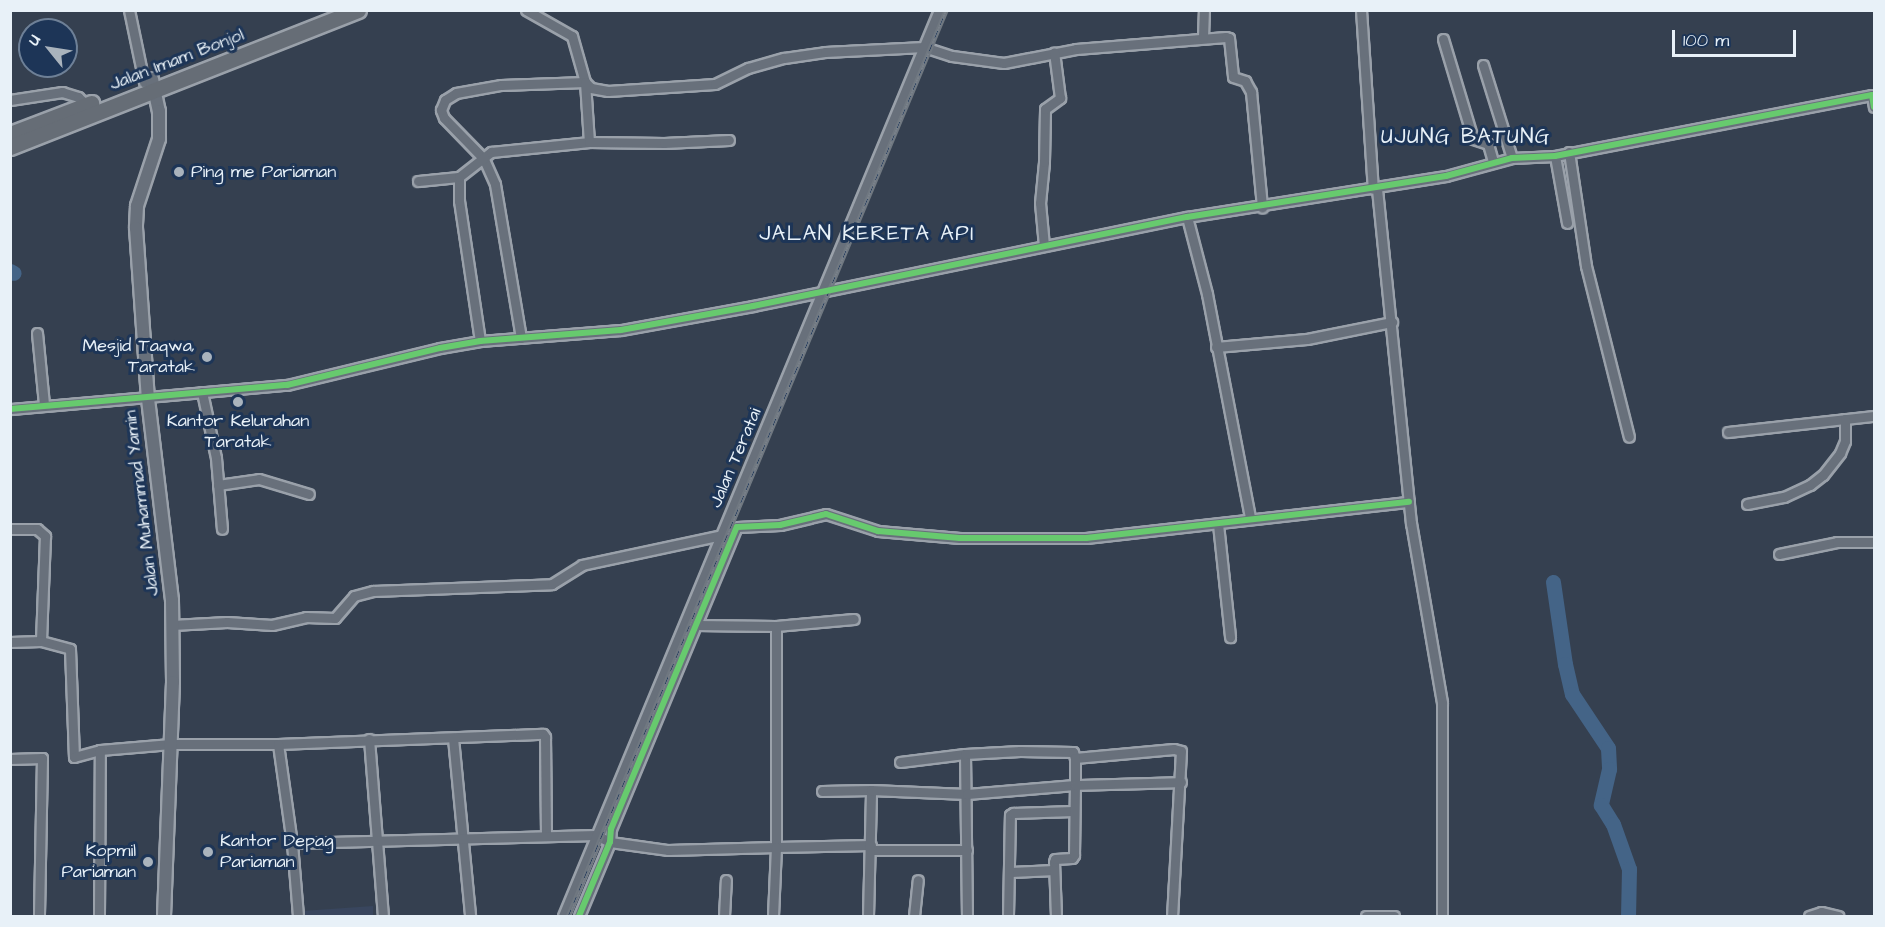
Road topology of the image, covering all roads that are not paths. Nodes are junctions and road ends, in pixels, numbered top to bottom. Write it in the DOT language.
graph roads {
  1 [pos="129,10"];
  2 [pos="336,10"];
  3 [pos="358,10"];
  4 [pos="526,10"];
  5 [pos="939,10"];
  6 [pos="1204,10"];
  7 [pos="1361,10"];
  8 [pos="304,27"];
  9 [pos="1203,38"];
  10 [pos="1443,39"];
  11 [pos="924,47"];
  12 [pos="1054,52"];
  13 [pos="1483,65"];
  14 [pos="585,82"];
  15 [pos="150,83"];
  16 [pos="1873,95"];
  17 [pos="10,100"];
  18 [pos="87,105"];
  19 [pos="1875,107"];
  20 [pos="10,134"];
  21 [pos="729,140"];
  22 [pos="589,142"];
  23 [pos="10,147"];
  24 [pos="1569,152"];
  25 [pos="1555,156"];
  26 [pos="1512,158"];
  27 [pos="484,159"];
  28 [pos="1493,161"];
  29 [pos="459,177"];
  30 [pos="418,181"];
  31 [pos="1375,189"];
  32 [pos="1262,207"];
  33 [pos="1187,217"];
  34 [pos="1567,223"];
  35 [pos="1044,246"];
  36 [pos="825,290"];
  37 [pos="1392,322"];
  38 [pos="37,333"];
  39 [pos="521,338"];
  40 [pos="480,341"];
  41 [pos="1216,347"];
  42 [pos="202,392"];
  43 [pos="148,399"];
  44 [pos="44,405"];
  45 [pos="10,409"];
  46 [pos="1875,416"];
  47 [pos="1845,419"];
  48 [pos="1728,432"];
  49 [pos="1629,437"];
  50 [pos="218,485"];
  51 [pos="309,494"];
  52 [pos="1409,502"];
  53 [pos="1747,504"];
  54 [pos="1250,518"];
  55 [pos="1218,524"];
  56 [pos="222,529"];
  57 [pos="10,530"];
  58 [pos="722,535"];
  59 [pos="1875,542"];
  60 [pos="1779,554"];
  61 [pos="854,619"];
  62 [pos="696,625"];
  63 [pos="172,626"];
  64 [pos="776,626"];
  65 [pos="1230,637"];
  66 [pos="41,641"];
  67 [pos="10,642"];
  68 [pos="453,738"];
  69 [pos="369,739"];
  70 [pos="171,744"];
  71 [pos="278,744"];
  72 [pos="100,750"];
  73 [pos="965,754"];
  74 [pos="1075,758"];
  75 [pos="10,759"];
  76 [pos="900,762"];
  77 [pos="1181,782"];
  78 [pos="1075,784"];
  79 [pos="871,790"];
  80 [pos="822,791"];
  81 [pos="967,794"];
  82 [pos="1074,811"];
  83 [pos="596,835"];
  84 [pos="546,836"];
  85 [pos="463,837"];
  86 [pos="375,840"];
  87 [pos="610,842"];
  88 [pos="292,843"];
  89 [pos="776,847"];
  90 [pos="871,848"];
  91 [pos="967,850"];
  92 [pos="1054,870"];
  93 [pos="1011,872"];
  94 [pos="726,880"];
  95 [pos="918,880"];
  96 [pos="39,916"];
  97 [pos="99,916"];
  98 [pos="164,916"];
  99 [pos="298,916"];
  100 [pos="382,916"];
  101 [pos="470,916"];
  102 [pos="562,916"];
  103 [pos="579,916"];
  104 [pos="724,916"];
  105 [pos="773,916"];
  106 [pos="868,916"];
  107 [pos="914,916"];
  108 [pos="967,916"];
  109 [pos="1008,916"];
  110 [pos="1056,916"];
  111 [pos="1172,916"];
  112 [pos="1366,916"];
  113 [pos="1381,916"];
  114 [pos="1394,916"];
  115 [pos="1442,916"];
  116 [pos="1809,916"];
  117 [pos="1839,916"];
  1 -- 15 [label="street"];
  2 -- 8 [label="main road, Jalan Imam Bonjol"];
  3 -- 8 [label="main road, Jalan Imam Bonjol"];
  4 -- 14 [label="street"];
  5 -- 11 [label="street, Jalan Teratai"];
  6 -- 9 [label="street"];
  7 -- 31 [label="street"];
  8 -- 15 [label="main road, Jalan Imam Bonjol"];
  9 -- 12 [label="street"];
  9 -- 32 [label="street"];
  10 -- 28 [label="street"];
  11 -- 12 [label="street"];
  11 -- 14 [label="street"];
  11 -- 36 [label="street, Jalan Teratai"];
  12 -- 35 [label="street"];
  13 -- 26 [label="street"];
  14 -- 22 [label="street"];
  14 -- 27 [label="street"];
  15 -- 18 [label="main road, Jalan Imam Bonjol"];
  15 -- 23 [label="main road, Jalan Imam Bonjol"];
  15 -- 43 [label="street, Jalan Muhammad Yamin"];
  16 -- 19 [label="street"];
  16 -- 24 [label="street"];
  17 -- 18 [label="street"];
  18 -- 20 [label="main road, Jalan Imam Bonjol"];
  21 -- 22 [label="street"];
  22 -- 27 [label="street"];
  24 -- 25 [label="street"];
  24 -- 49 [label="street"];
  25 -- 26 [label="street"];
  25 -- 34 [label="street"];
  26 -- 28 [label="street"];
  27 -- 29 [label="street"];
  27 -- 39 [label="street"];
  28 -- 31 [label="street"];
  29 -- 30 [label="street"];
  29 -- 40 [label="street"];
  31 -- 32 [label="street"];
  31 -- 37 [label="street"];
  32 -- 33 [label="street"];
  33 -- 35 [label="street"];
  33 -- 41 [label="street"];
  35 -- 36 [label="street"];
  36 -- 39 [label="street"];
  36 -- 58 [label="street, Jalan Teratai"];
  37 -- 41 [label="street"];
  37 -- 52 [label="street"];
  38 -- 44 [label="street"];
  39 -- 40 [label="street"];
  40 -- 42 [label="street"];
  41 -- 54 [label="street"];
  42 -- 43 [label="street"];
  42 -- 50 [label="street"];
  43 -- 44 [label="street"];
  43 -- 63 [label="street, Jalan Muhammad Yamin"];
  44 -- 45 [label="street"];
  46 -- 47 [label="street"];
  47 -- 48 [label="street"];
  47 -- 53 [label="street"];
  50 -- 51 [label="street"];
  50 -- 56 [label="street"];
  52 -- 54 [label="street"];
  52 -- 115 [label="street"];
  54 -- 55 [label="street"];
  55 -- 62 [label="street"];
  55 -- 65 [label="street"];
  57 -- 66 [label="street"];
  58 -- 63 [label="street"];
  58 -- 83 [label="street, Jalan Teratai"];
  59 -- 60 [label="street"];
  61 -- 64 [label="street"];
  62 -- 64 [label="street"];
  62 -- 87 [label="street"];
  63 -- 70 [label="street, Jalan Muhammad Yamin"];
  64 -- 89 [label="street"];
  66 -- 67 [label="street"];
  66 -- 72 [label="street"];
  68 -- 69 [label="street"];
  68 -- 84 [label="street"];
  68 -- 85 [label="street"];
  69 -- 71 [label="street"];
  69 -- 86 [label="street"];
  70 -- 71 [label="street"];
  70 -- 72 [label="street"];
  70 -- 98 [label="street, Jalan Muhammad Yamin"];
  71 -- 88 [label="street"];
  72 -- 97 [label="street"];
  73 -- 74 [label="street"];
  73 -- 76 [label="street"];
  73 -- 81 [label="street"];
  74 -- 77 [label="street"];
  74 -- 78 [label="street"];
  75 -- 96 [label="street"];
  77 -- 78 [label="street"];
  77 -- 111 [label="street"];
  78 -- 81 [label="street"];
  78 -- 82 [label="street"];
  79 -- 80 [label="street"];
  79 -- 81 [label="street"];
  79 -- 90 [label="street"];
  81 -- 91 [label="street"];
  82 -- 92 [label="street"];
  82 -- 93 [label="street"];
  83 -- 84 [label="street"];
  83 -- 87 [label="street"];
  83 -- 102 [label="street, Jalan Teratai"];
  84 -- 85 [label="street"];
  85 -- 86 [label="street"];
  85 -- 101 [label="street"];
  86 -- 88 [label="street"];
  86 -- 100 [label="street"];
  87 -- 89 [label="street"];
  87 -- 103 [label="street"];
  88 -- 99 [label="street"];
  89 -- 90 [label="street"];
  89 -- 105 [label="street"];
  90 -- 91 [label="street"];
  90 -- 106 [label="street"];
  91 -- 108 [label="street"];
  92 -- 93 [label="street"];
  92 -- 110 [label="street"];
  93 -- 109 [label="street"];
  94 -- 104 [label="street"];
  95 -- 107 [label="street"];
  112 -- 113 [label="street"];
  113 -- 114 [label="street"];
  116 -- 117 [label="street"];
}
